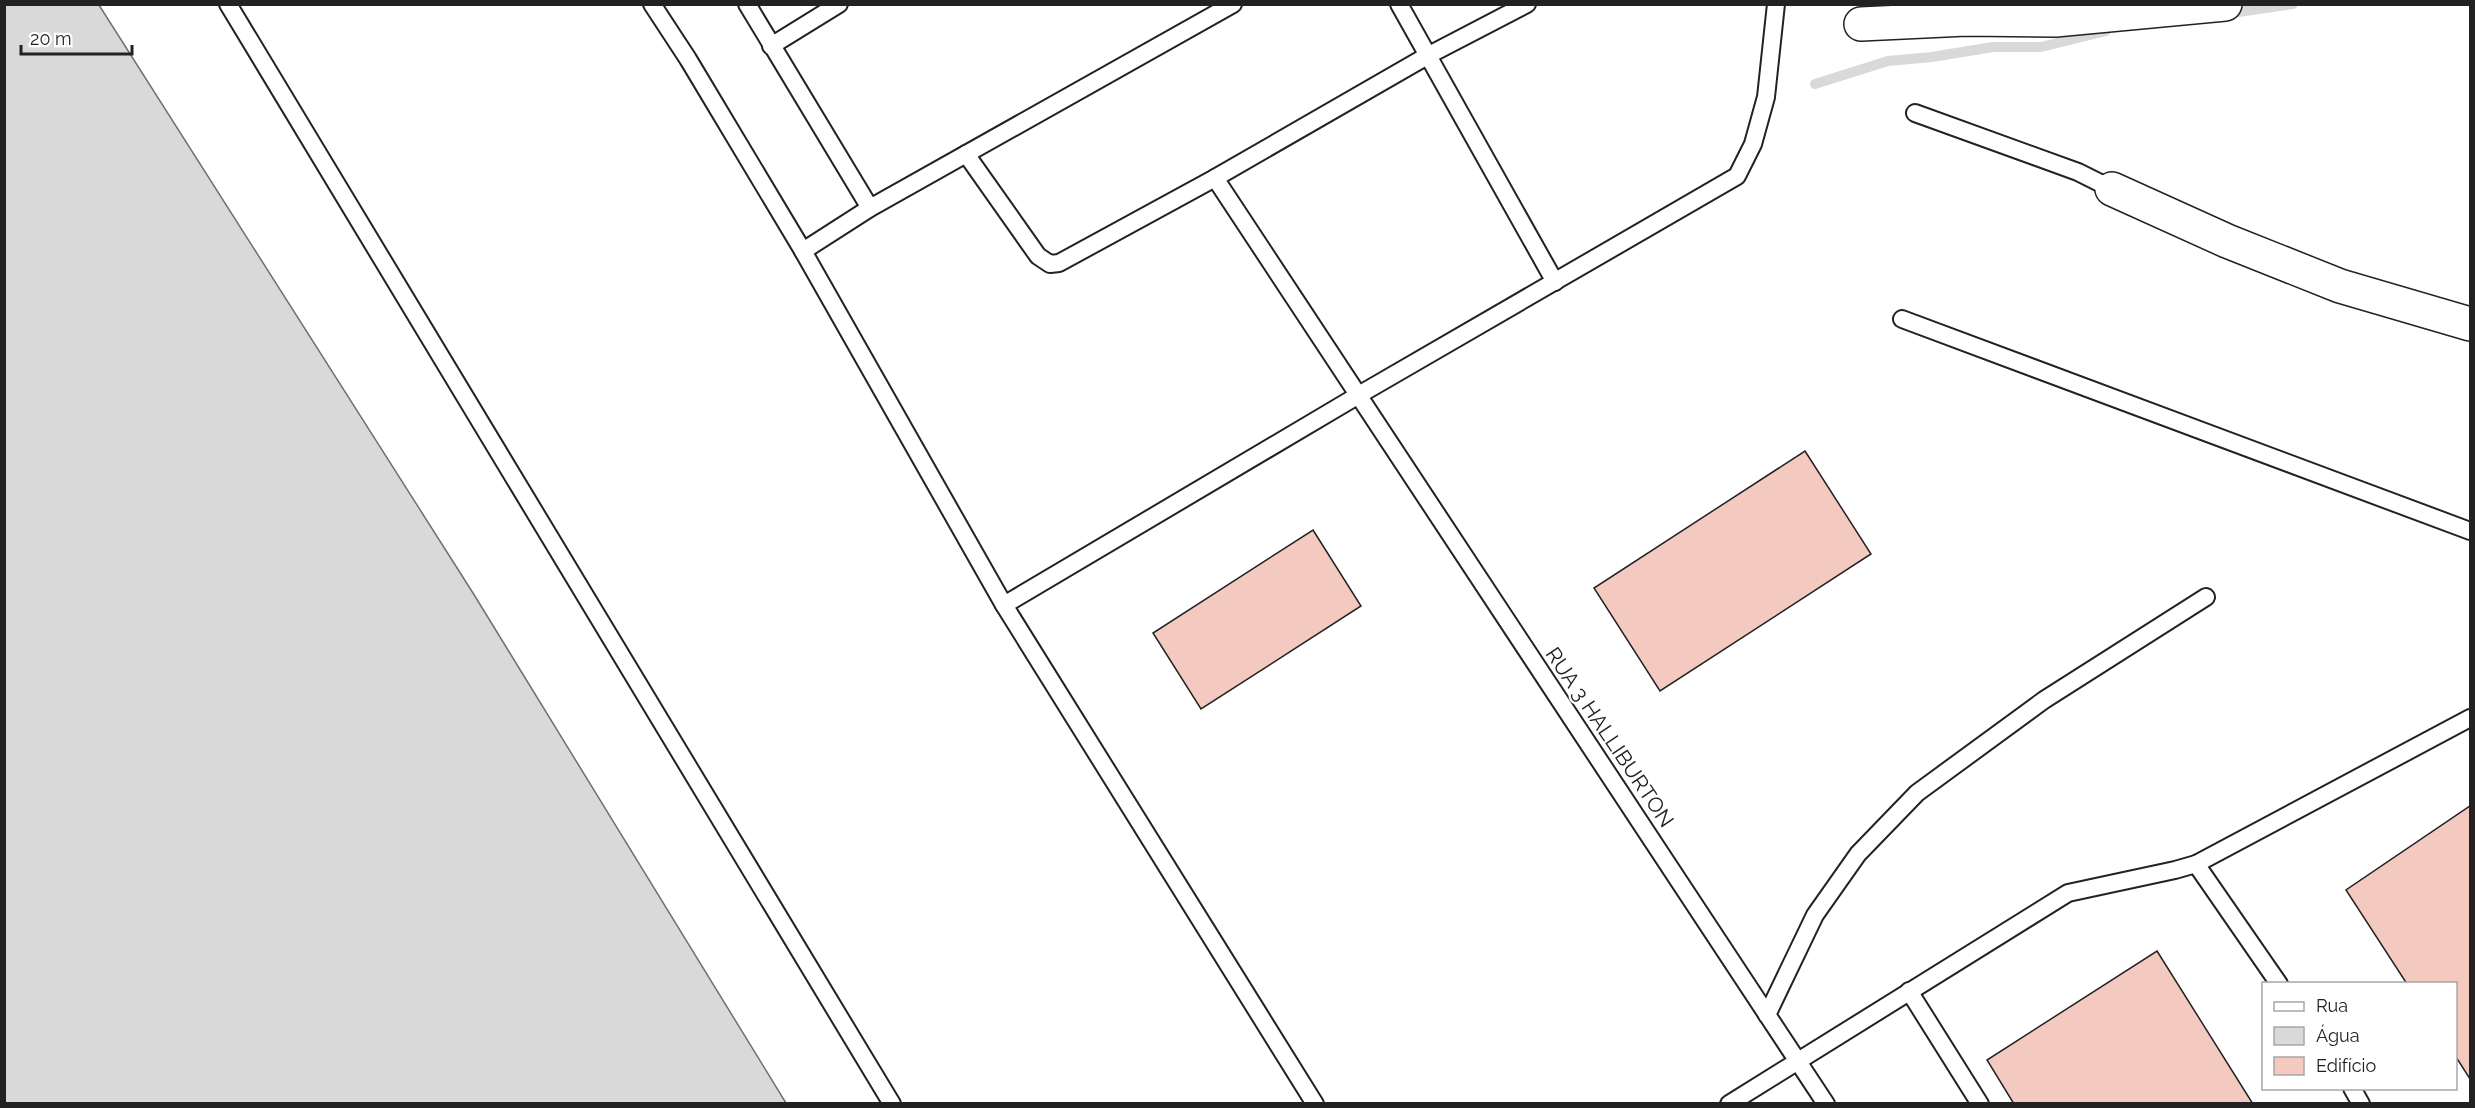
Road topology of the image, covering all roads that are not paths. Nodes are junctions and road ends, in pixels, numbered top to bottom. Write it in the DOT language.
graph roads {
  1 [pos="228,4"];
  2 [pos="652,4"];
  3 [pos="747,4"];
  4 [pos="839,4"];
  5 [pos="1233,4"];
  6 [pos="1399,4"];
  7 [pos="1527,4"];
  8 [pos="1776,4"];
  9 [pos="2225,4"];
  10 [pos="1861,24"];
  11 [pos="771,46"];
  12 [pos="1427,56"];
  13 [pos="1915,113"];
  14 [pos="966,154"];
  15 [pos="1215,178"];
  16 [pos="2112,189"];
  17 [pos="870,208"];
  18 [pos="803,251"];
  19 [pos="1555,282"];
  20 [pos="1902,319"];
  21 [pos="2470,324"];
  22 [pos="1357,396"];
  23 [pos="2470,531"];
  24 [pos="2206,597"];
  25 [pos="1004,606"];
  26 [pos="2470,718"];
  27 [pos="2196,864"];
  28 [pos="2278,982"];
  29 [pos="1910,990"];
  30 [pos="1767,1015"];
  31 [pos="1799,1061"];
  32 [pos="2353,1090"];
  33 [pos="892,1104"];
  34 [pos="1316,1104"];
  35 [pos="1729,1104"];
  36 [pos="1826,1104"];
  37 [pos="1980,1104"];
  38 [pos="2361,1104"];
  1 -- 33 [label="lane"];
  2 -- 18 [label="lane"];
  3 -- 11 [label="lane"];
  4 -- 11 [label="lane"];
  5 -- 14 [label="lane"];
  6 -- 12 [label="lane"];
  7 -- 12 [label="lane"];
  8 -- 19 [label="lane"];
  9 -- 10 [label="street"];
  11 -- 17 [label="lane"];
  12 -- 15 [label="lane"];
  12 -- 19 [label="lane"];
  13 -- 16 [label="lane"];
  14 -- 15 [label="lane"];
  14 -- 17 [label="lane"];
  15 -- 22 [label="lane, RUA 3 HALLIBURTON"];
  16 -- 21 [label="street"];
  17 -- 18 [label="lane"];
  18 -- 25 [label="lane"];
  19 -- 22 [label="lane"];
  20 -- 23 [label="lane"];
  22 -- 25 [label="lane"];
  22 -- 30 [label="lane, RUA 3 HALLIBURTON"];
  24 -- 30 [label="lane"];
  25 -- 34 [label="lane"];
  26 -- 27 [label="lane"];
  27 -- 28 [label="lane"];
  27 -- 29 [label="lane"];
  29 -- 31 [label="lane"];
  29 -- 37 [label="lane"];
  30 -- 31 [label="lane, RUA 3 HALLIBURTON"];
  31 -- 35 [label="lane"];
  31 -- 36 [label="lane, RUA 3 HALLIBURTON"];
  32 -- 38 [label="lane"];
}
